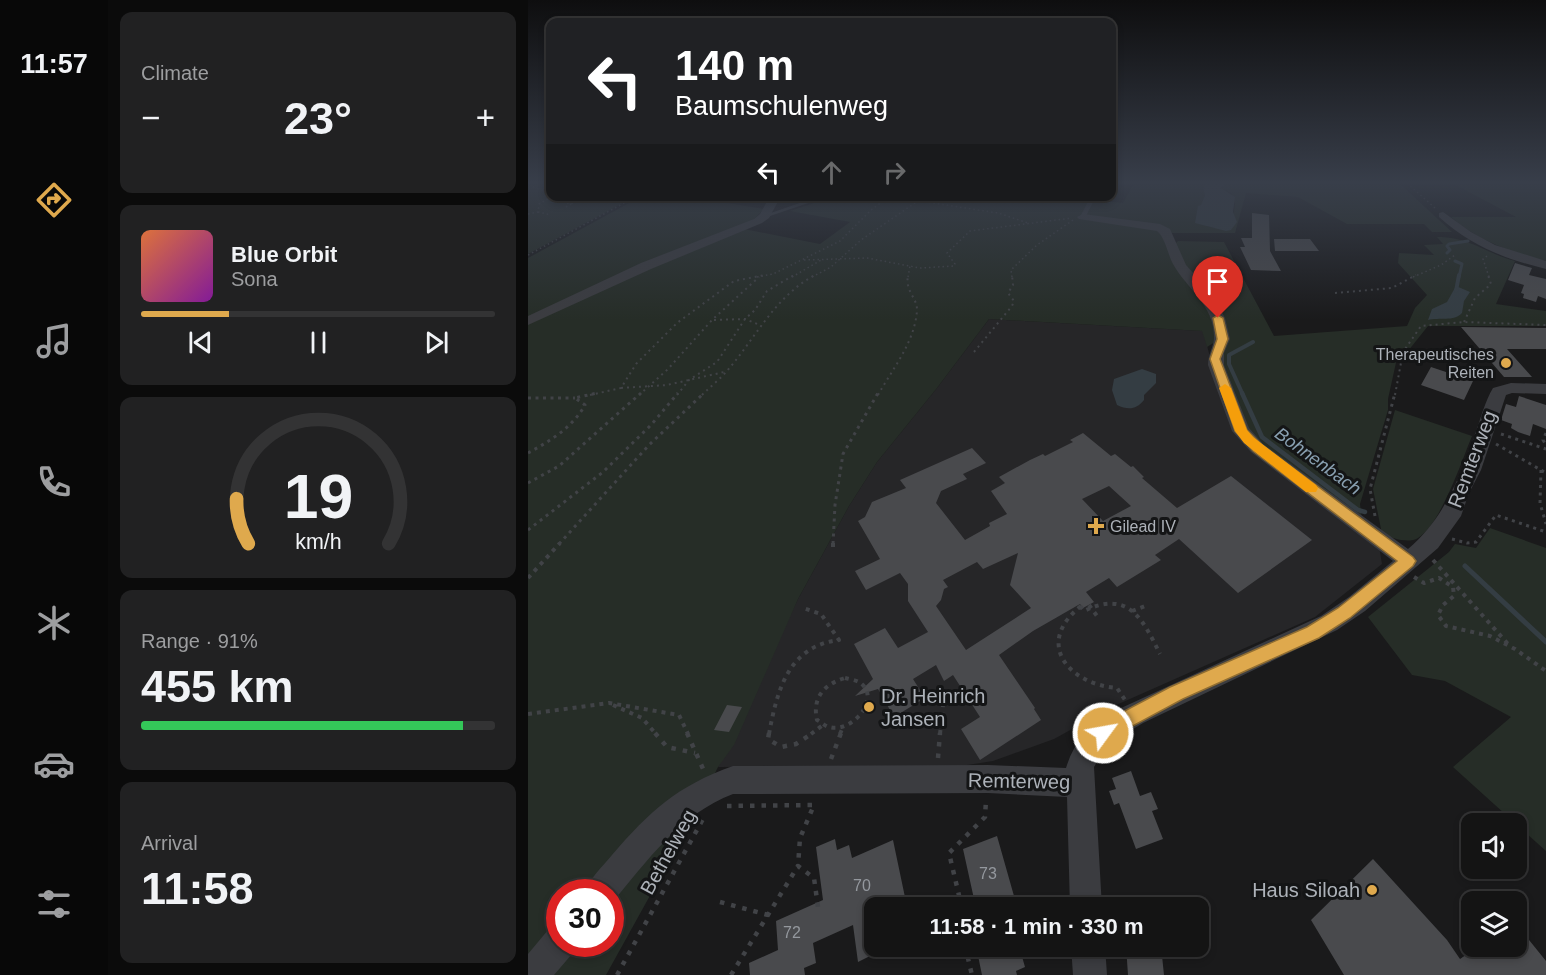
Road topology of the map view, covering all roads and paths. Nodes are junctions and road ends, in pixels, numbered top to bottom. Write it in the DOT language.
graph roads {
  1 [pos="577,228"];
  2 [pos="739,228"];
  3 [pos="855,228"];
  4 [pos="878,228"];
  5 [pos="991,228"];
  6 [pos="1058,228"];
  7 [pos="1161,228"];
  8 [pos="1459,228"];
  9 [pos="528,255"];
  10 [pos="1455,255"];
  11 [pos="1488,255"];
  12 [pos="823,259"];
  13 [pos="840,259"];
  14 [pos="802,260"];
  15 [pos="1546,265"];
  16 [pos="910,266"];
  17 [pos="760,276"];
  18 [pos="1335,293"];
  19 [pos="745,319"];
  20 [pos="712,320"];
  21 [pos="528,321"];
  22 [pos="1464,322"];
  23 [pos="760,325"];
  24 [pos="1546,325"];
  25 [pos="974,352"];
  26 [pos="726,372"];
  27 [pos="689,380"];
  28 [pos="649,386"];
  29 [pos="621,388"];
  30 [pos="1546,389"];
  31 [pos="528,398"];
  32 [pos="575,398"];
  33 [pos="1484,434"];
  34 [pos="1545,436"];
  35 [pos="1546,447"];
  36 [pos="528,453"];
  37 [pos="1541,470"];
  38 [pos="1546,473"];
  39 [pos="528,483"];
  40 [pos="1546,524"];
  41 [pos="528,530"];
  42 [pos="1546,532"];
  43 [pos="1373,535"];
  44 [pos="833,548"];
  45 [pos="1417,553"];
  46 [pos="528,578"];
  47 [pos="1090,606"];
  48 [pos="1145,606"];
  49 [pos="803,608"];
  50 [pos="1132,611"];
  51 [pos="1097,616"];
  52 [pos="1511,648"];
  53 [pos="1160,654"];
  54 [pos="1546,671"];
  55 [pos="609,704"];
  56 [pos="943,706"];
  57 [pos="528,714"];
  58 [pos="1134,714"];
  59 [pos="823,725"];
  60 [pos="843,727"];
  61 [pos="938,756"];
  62 [pos="988,779"];
  63 [pos="823,780"];
  64 [pos="1079,783"];
  65 [pos="722,806"];
  66 [pos="705,816"];
  67 [pos="798,867"];
  68 [pos="612,879"];
  69 [pos="959,897"];
  70 [pos="1085,897"];
  71 [pos="720,902"];
  72 [pos="818,907"];
  73 [pos="768,915"];
  74 [pos="547,957"];
  75 [pos="968,957"];
  76 [pos="1089,957"];
  77 [pos="532,975"];
  78 [pos="617,975"];
  79 [pos="732,975"];
  80 [pos="972,975"];
  81 [pos="1090,975"];
  1 -- 9 [label="path"];
  2 -- 21 [label="street"];
  3 -- 14 [label="path"];
  4 -- 13 [label="path"];
  5 -- 16 [label="path"];
  6 -- 25 [label="path"];
  7 -- 43 [label="street"];
  8 -- 15 [label="street"];
  10 -- 18 [label="path"];
  11 -- 22 [label="path"];
  12 -- 13 [label="path"];
  12 -- 14 [label="path"];
  12 -- 19 [label="path"];
  13 -- 16 [label="path"];
  13 -- 23 [label="path"];
  14 -- 17 [label="path"];
  16 -- 44 [label="path"];
  17 -- 20 [label="path"];
  17 -- 29 [label="path"];
  19 -- 20 [label="path"];
  19 -- 23 [label="path"];
  19 -- 27 [label="path"];
  20 -- 28 [label="path"];
  22 -- 24 [label="path"];
  22 -- 43 [label="path"];
  23 -- 26 [label="path"];
  26 -- 27 [label="path"];
  26 -- 46 [label="path"];
  27 -- 28 [label="path"];
  27 -- 41 [label="path"];
  28 -- 29 [label="path"];
  28 -- 39 [label="path"];
  29 -- 32 [label="path"];
  30 -- 33 [label="street, Remterweg"];
  31 -- 32 [label="path"];
  32 -- 36 [label="path"];
  33 -- 35 [label="path"];
  33 -- 37 [label="path"];
  33 -- 45 [label="street, Remterweg"];
  34 -- 35 [label="path"];
  37 -- 38 [label="path"];
  37 -- 40 [label="path"];
  42 -- 45 [label="path"];
  43 -- 45 [label="street"];
  45 -- 52 [label="path"];
  45 -- 52 [label="path"];
  45 -- 58 [label="street, Remterweg"];
  47 -- 50 [label="path"];
  47 -- 51 [label="path"];
  47 -- 58 [label="path"];
  48 -- 50 [label="path"];
  49 -- 59 [label="path"];
  50 -- 53 [label="path"];
  52 -- 54 [label="path"];
  55 -- 55 [label="path"];
  55 -- 57 [label="path"];
  56 -- 61 [label="path"];
  58 -- 64 [label="street, Remterweg"];
  59 -- 60 [label="path"];
  59 -- 60 [label="path"];
  60 -- 63 [label="path"];
  62 -- 63 [label="street, Remterweg"];
  62 -- 64 [label="street, Remterweg"];
  62 -- 69 [label="path"];
  63 -- 68 [label="street, Remterweg"];
  64 -- 70 [label="street"];
  65 -- 67 [label="path"];
  66 -- 78 [label="path, Bethelweg"];
  67 -- 72 [label="path"];
  67 -- 73 [label="path"];
  71 -- 73 [label="path"];
  73 -- 79 [label="path"];
  74 -- 77 [label="street"];
  75 -- 80 [label="path"];
  76 -- 81 [label="street"];
}
